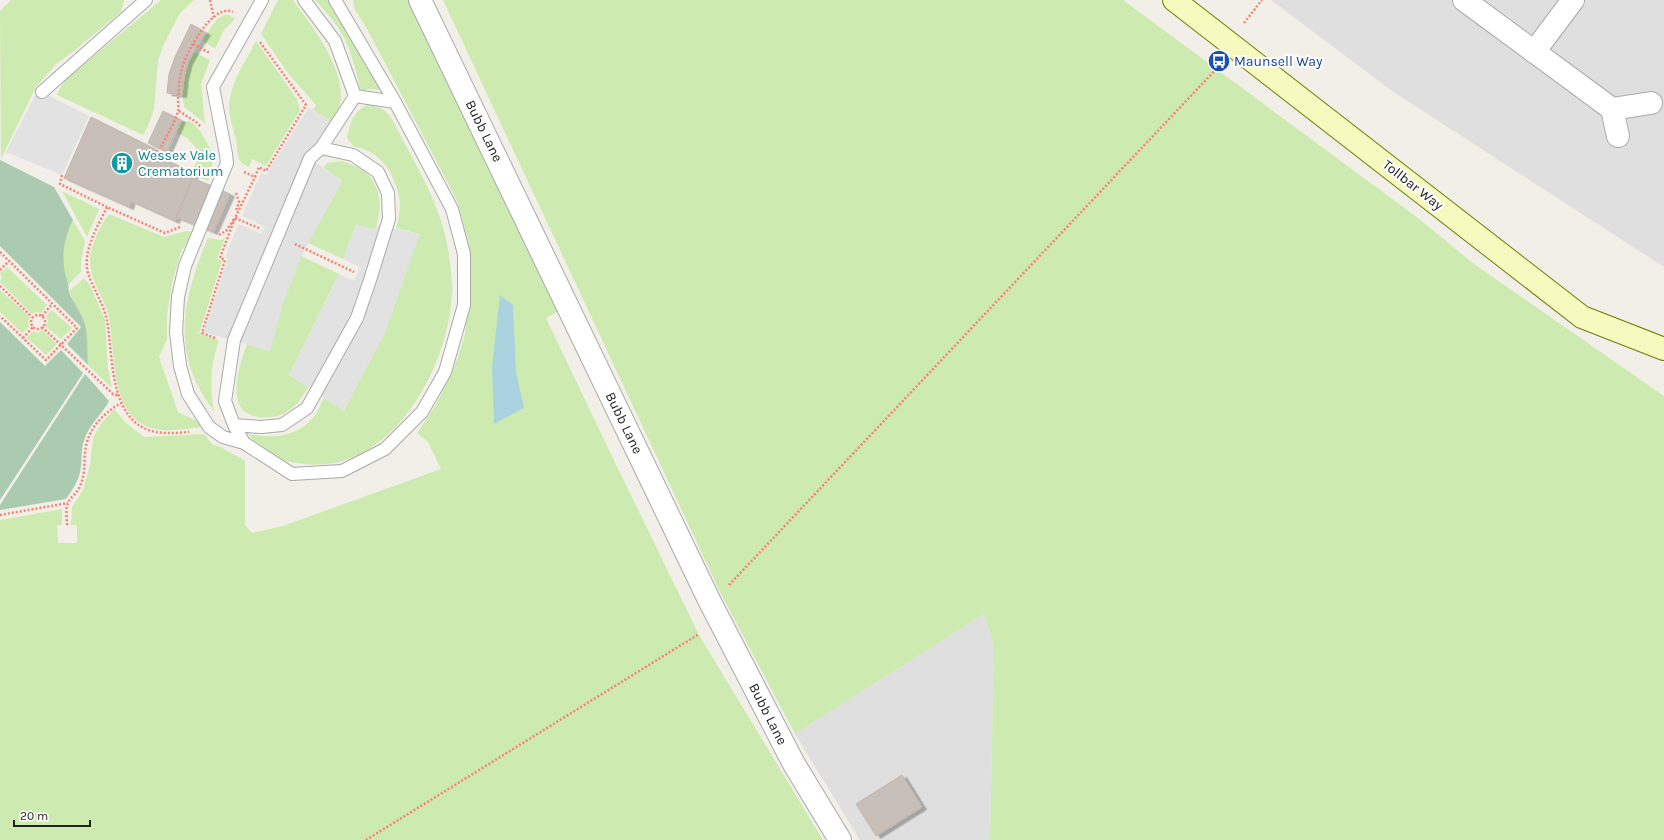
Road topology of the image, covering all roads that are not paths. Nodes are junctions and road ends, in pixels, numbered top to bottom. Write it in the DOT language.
graph roads {
  1 [pos="146,0"];
  2 [pos="262,0"];
  3 [pos="304,0"];
  4 [pos="335,0"];
  5 [pos="420,0"];
  6 [pos="1174,0"];
  7 [pos="1464,0"];
  8 [pos="1573,0"];
  9 [pos="1534,52"];
  10 [pos="42,92"];
  11 [pos="355,96"];
  12 [pos="395,102"];
  13 [pos="1651,103"];
  14 [pos="1612,109"];
  15 [pos="1618,136"];
  16 [pos="321,148"];
  17 [pos="1664,349"];
  18 [pos="234,424"];
  19 [pos="244,443"];
  20 [pos="840,840"];
  1 -- 10 [label="lane"];
  2 -- 19 [label="lane"];
  3 -- 11 [label="lane"];
  4 -- 12 [label="lane"];
  5 -- 20 [label="street, Bubb Lane"];
  6 -- 17 [label="main road, Tollbar Way"];
  7 -- 9 [label="street"];
  8 -- 9 [label="street"];
  9 -- 14 [label="street"];
  11 -- 12 [label="lane"];
  11 -- 16 [label="lane"];
  12 -- 19 [label="lane"];
  13 -- 14 [label="street"];
  14 -- 15 [label="street"];
  16 -- 18 [label="lane"];
  16 -- 18 [label="lane"];
  18 -- 19 [label="lane"];
}
